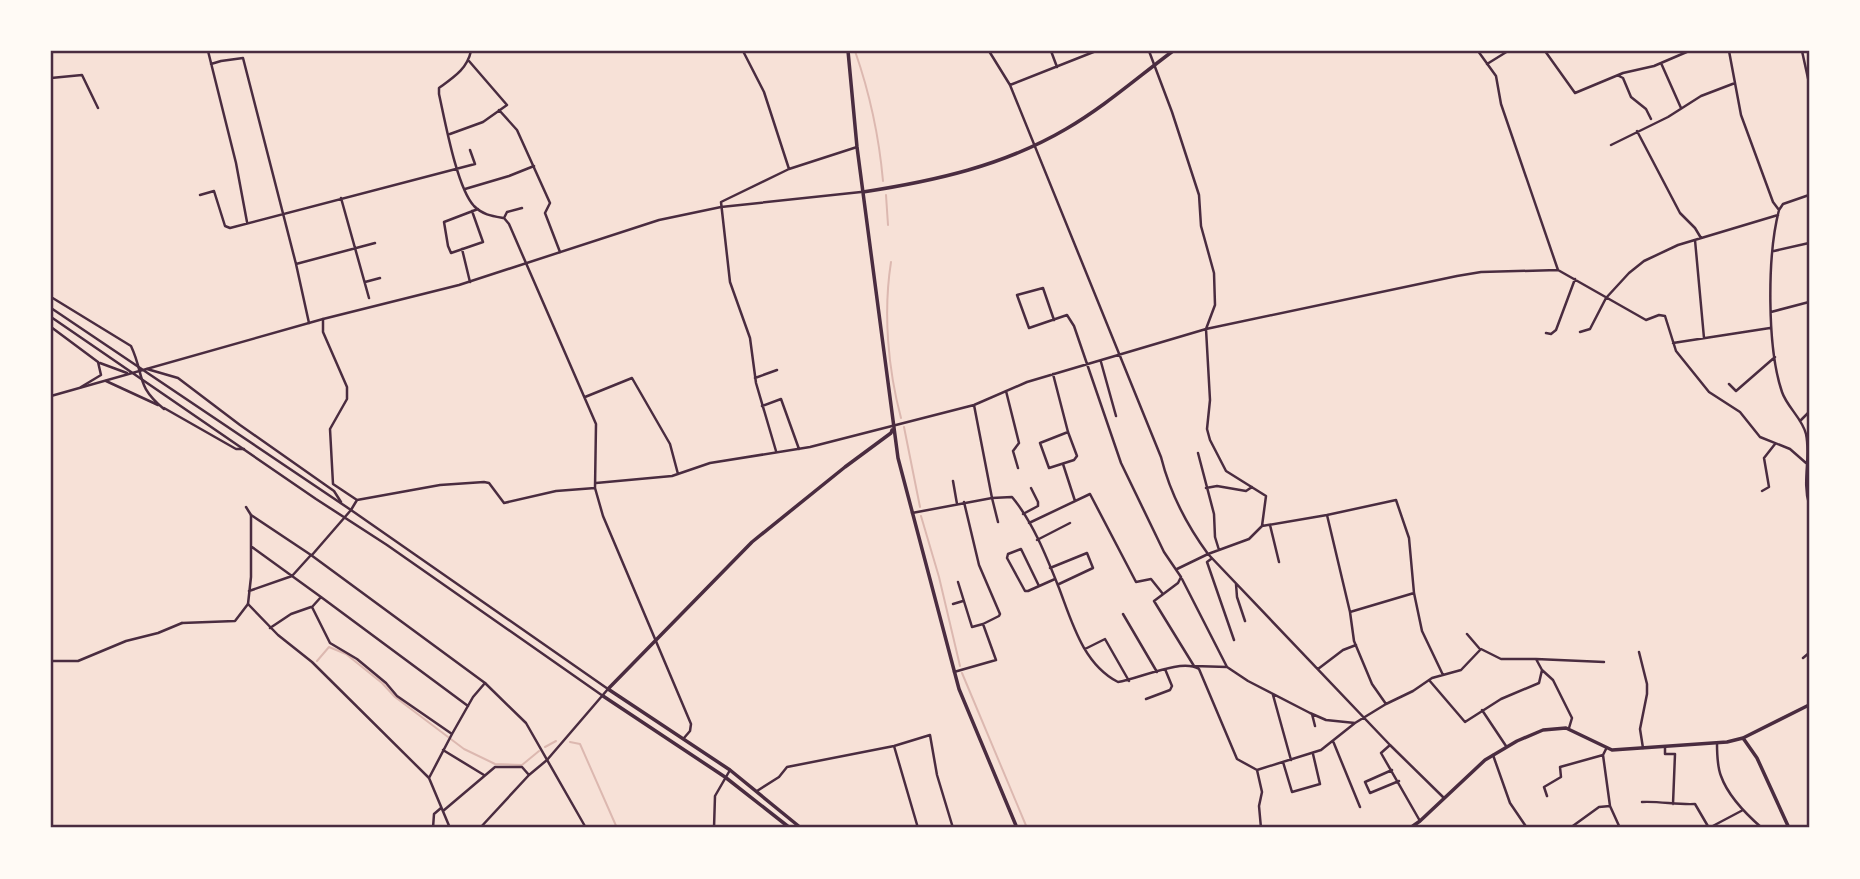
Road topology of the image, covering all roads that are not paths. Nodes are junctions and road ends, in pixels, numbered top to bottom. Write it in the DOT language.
graph roads {
  1 [pos="208,51"];
  2 [pos="471,51"];
  3 [pos="743,51"];
  4 [pos="848,51"];
  5 [pos="989,51"];
  6 [pos="1051,51"];
  7 [pos="1096,51"];
  8 [pos="1149,51"];
  9 [pos="1173,51"];
  10 [pos="1478,51"];
  11 [pos="1508,51"];
  12 [pos="1545,51"];
  13 [pos="1689,51"];
  14 [pos="1729,51"];
  15 [pos="1802,52"];
  16 [pos="1809,52"];
  17 [pos="469,61"];
  18 [pos="1661,63"];
  19 [pos="211,64"];
  20 [pos="1156,64"];
  21 [pos="1487,64"];
  22 [pos="1057,67"];
  23 [pos="1618,75"];
  24 [pos="51,78"];
  25 [pos="1735,83"];
  26 [pos="1809,83"];
  27 [pos="1596,84"];
  28 [pos="1010,85"];
  29 [pos="1599,89"];
  30 [pos="99,108"];
  31 [pos="1681,108"];
  32 [pos="499,110"];
  33 [pos="1651,119"];
  34 [pos="1637,131"];
  35 [pos="449,134"];
  36 [pos="1611,145"];
  37 [pos="1034,146"];
  38 [pos="857,147"];
  39 [pos="470,150"];
  40 [pos="534,166"];
  41 [pos="789,169"];
  42 [pos="458,170"];
  43 [pos="464,189"];
  44 [pos="862,192"];
  45 [pos="200,195"];
  46 [pos="1809,195"];
  47 [pos="341,198"];
  48 [pos="721,207"];
  49 [pos="522,208"];
  50 [pos="478,209"];
  51 [pos="472,211"];
  52 [pos="283,213"];
  53 [pos="1779,213"];
  54 [pos="504,218"];
  55 [pos="247,222"];
  56 [pos="1701,238"];
  57 [pos="1695,240"];
  58 [pos="374,243"];
  59 [pos="1809,243"];
  60 [pos="356,247"];
  61 [pos="462,249"];
  62 [pos="1774,251"];
  63 [pos="560,252"];
  64 [pos="296,264"];
  65 [pos="527,264"];
  66 [pos="1558,270"];
  67 [pos="380,278"];
  68 [pos="1575,279"];
  69 [pos="365,282"];
  70 [pos="470,282"];
  71 [pos="51,297"];
  72 [pos="369,298"];
  73 [pos="1606,298"];
  74 [pos="1809,302"];
  75 [pos="51,308"];
  76 [pos="1771,313"];
  77 [pos="51,317"];
  78 [pos="323,319"];
  79 [pos="1054,320"];
  80 [pos="309,323"];
  81 [pos="51,327"];
  82 [pos="1771,327"];
  83 [pos="1206,329"];
  84 [pos="1580,332"];
  85 [pos="1546,333"];
  86 [pos="1704,338"];
  87 [pos="1673,343"];
  88 [pos="1118,355"];
  89 [pos="1775,357"];
  90 [pos="98,362"];
  91 [pos="1101,362"];
  92 [pos="1087,365"];
  93 [pos="147,369"];
  94 [pos="777,370"];
  95 [pos="140,372"];
  96 [pos="130,374"];
  97 [pos="1053,374"];
  98 [pos="755,378"];
  99 [pos="106,381"];
  100 [pos="1728,384"];
  101 [pos="78,389"];
  102 [pos="1006,391"];
  103 [pos="51,396"];
  104 [pos="585,397"];
  105 [pos="974,405"];
  106 [pos="762,406"];
  107 [pos="164,409"];
  108 [pos="1809,412"];
  109 [pos="1116,416"];
  110 [pos="1800,421"];
  111 [pos="892,424"];
  112 [pos="1068,432"];
  113 [pos="1807,435"];
  114 [pos="1775,443"];
  115 [pos="244,449"];
  116 [pos="799,449"];
  117 [pos="776,451"];
  118 [pos="1198,453"];
  119 [pos="1806,463"];
  120 [pos="1063,464"];
  121 [pos="1018,468"];
  122 [pos="678,474"];
  123 [pos="953,481"];
  124 [pos="595,485"];
  125 [pos="1252,486"];
  126 [pos="1031,488"];
  127 [pos="1206,488"];
  128 [pos="1762,491"];
  129 [pos="992,498"];
  130 [pos="357,500"];
  131 [pos="1075,501"];
  132 [pos="964,502"];
  133 [pos="957,504"];
  134 [pos="1809,504"];
  135 [pos="343,505"];
  136 [pos="246,507"];
  137 [pos="351,510"];
  138 [pos="912,513"];
  139 [pos="251,514"];
  140 [pos="1023,514"];
  141 [pos="1327,515"];
  142 [pos="346,517"];
  143 [pos="998,522"];
  144 [pos="1029,523"];
  145 [pos="1070,523"];
  146 [pos="1270,525"];
  147 [pos="1262,526"];
  148 [pos="1037,540"];
  149 [pos="252,547"];
  150 [pos="1219,551"];
  151 [pos="1208,554"];
  152 [pos="311,555"];
  153 [pos="1211,558"];
  154 [pos="1279,562"];
  155 [pos="1050,568"];
  156 [pos="1177,569"];
  157 [pos="292,576"];
  158 [pos="1181,577"];
  159 [pos="1055,579"];
  160 [pos="958,582"];
  161 [pos="1236,584"];
  162 [pos="1058,585"];
  163 [pos="1040,586"];
  164 [pos="249,591"];
  165 [pos="1413,593"];
  166 [pos="1163,594"];
  167 [pos="321,597"];
  168 [pos="964,601"];
  169 [pos="248,604"];
  170 [pos="953,604"];
  171 [pos="312,607"];
  172 [pos="1350,612"];
  173 [pos="1123,614"];
  174 [pos="1245,621"];
  175 [pos="983,624"];
  176 [pos="270,628"];
  177 [pos="1467,634"];
  178 [pos="1234,640"];
  179 [pos="654,641"];
  180 [pos="1356,645"];
  181 [pos="1085,649"];
  182 [pos="1483,649"];
  183 [pos="1639,652"];
  184 [pos="1809,653"];
  185 [pos="1803,657"];
  186 [pos="1536,659"];
  187 [pos="51,661"];
  188 [pos="1604,662"];
  189 [pos="1194,666"];
  190 [pos="1227,667"];
  191 [pos="1165,669"];
  192 [pos="1318,669"];
  193 [pos="1542,670"];
  194 [pos="954,672"];
  195 [pos="1157,672"];
  196 [pos="1443,675"];
  197 [pos="1429,680"];
  198 [pos="1129,681"];
  199 [pos="485,683"];
  200 [pos="608,689"];
  201 [pos="1273,694"];
  202 [pos="603,696"];
  203 [pos="1146,699"];
  204 [pos="1386,704"];
  205 [pos="1809,705"];
  206 [pos="468,706"];
  207 [pos="1482,710"];
  208 [pos="1312,714"];
  209 [pos="1364,718"];
  210 [pos="1356,723"];
  211 [pos="1315,726"];
  212 [pos="1569,729"];
  213 [pos="452,735"];
  214 [pos="1743,738"];
  215 [pos="684,739"];
  216 [pos="1333,741"];
  217 [pos="1717,743"];
  218 [pos="1390,744"];
  219 [pos="894,746"];
  220 [pos="1506,746"];
  221 [pos="1665,746"];
  222 [pos="1643,748"];
  223 [pos="1606,749"];
  224 [pos="443,750"];
  225 [pos="1312,753"];
  226 [pos="1493,755"];
  227 [pos="1603,755"];
  228 [pos="547,760"];
  229 [pos="1291,760"];
  230 [pos="1283,762"];
  231 [pos="1392,769"];
  232 [pos="730,770"];
  233 [pos="1256,770"];
  234 [pos="484,775"];
  235 [pos="529,775"];
  236 [pos="725,776"];
  237 [pos="429,778"];
  238 [pos="1399,780"];
  239 [pos="757,791"];
  240 [pos="1547,796"];
  241 [pos="1444,798"];
  242 [pos="1642,802"];
  243 [pos="1673,804"];
  244 [pos="1611,806"];
  245 [pos="1360,807"];
  246 [pos="442,809"];
  247 [pos="1743,810"];
  248 [pos="1420,821"];
  249 [pos="433,828"];
  250 [pos="450,828"];
  251 [pos="480,828"];
  252 [pos="586,828"];
  253 [pos="714,828"];
  254 [pos="790,828"];
  255 [pos="801,828"];
  256 [pos="918,828"];
  257 [pos="952,828"];
  258 [pos="1017,828"];
  259 [pos="1261,828"];
  260 [pos="1410,828"];
  261 [pos="1527,828"];
  262 [pos="1570,828"];
  263 [pos="1620,828"];
  264 [pos="1762,828"];
  265 [pos="1789,828"];
  1 -- 19 [label="street"];
  2 -- 17 [label="street"];
  3 -- 41 [label="street"];
  4 -- 38 [label="main road"];
  5 -- 28 [label="street"];
  6 -- 22 [label="street"];
  7 -- 22 [label="street"];
  8 -- 20 [label="street"];
  9 -- 20 [label="main road"];
  10 -- 21 [label="street"];
  11 -- 21 [label="street"];
  12 -- 27 [label="street"];
  13 -- 18 [label="street"];
  14 -- 25 [label="street"];
  15 -- 16 [label="street"];
  15 -- 26 [label="street"];
  17 -- 32 [label="street"];
  17 -- 35 [label="street"];
  18 -- 23 [label="street"];
  18 -- 31 [label="street"];
  19 -- 52 [label="street"];
  19 -- 55 [label="street"];
  20 -- 37 [label="main road"];
  20 -- 83 [label="street"];
  21 -- 66 [label="street"];
  22 -- 28 [label="street"];
  23 -- 27 [label="street"];
  23 -- 33 [label="street"];
  24 -- 30 [label="street"];
  25 -- 31 [label="street"];
  25 -- 53 [label="street"];
  27 -- 29 [label="street"];
  28 -- 37 [label="street"];
  31 -- 34 [label="street"];
  32 -- 35 [label="street"];
  32 -- 40 [label="street"];
  34 -- 36 [label="street"];
  34 -- 56 [label="street"];
  35 -- 42 [label="street"];
  37 -- 44 [label="main road"];
  37 -- 88 [label="street"];
  38 -- 41 [label="street"];
  38 -- 44 [label="main road"];
  39 -- 42 [label="street"];
  40 -- 43 [label="street"];
  40 -- 63 [label="street"];
  41 -- 48 [label="street"];
  42 -- 43 [label="street"];
  42 -- 47 [label="street"];
  43 -- 50 [label="street"];
  44 -- 48 [label="street"];
  44 -- 111 [label="main road"];
  45 -- 55 [label="street"];
  46 -- 53 [label="street"];
  47 -- 52 [label="street"];
  47 -- 60 [label="street"];
  48 -- 63 [label="street"];
  48 -- 98 [label="street"];
  49 -- 54 [label="street"];
  50 -- 51 [label="street"];
  50 -- 54 [label="street"];
  51 -- 61 [label="street"];
  51 -- 61 [label="street"];
  52 -- 55 [label="street"];
  52 -- 64 [label="street"];
  53 -- 56 [label="street"];
  53 -- 62 [label="street"];
  54 -- 65 [label="street"];
  56 -- 57 [label="street"];
  57 -- 73 [label="street"];
  57 -- 86 [label="street"];
  58 -- 60 [label="street"];
  59 -- 62 [label="street"];
  60 -- 64 [label="street"];
  60 -- 69 [label="street"];
  61 -- 70 [label="street"];
  62 -- 76 [label="street"];
  63 -- 65 [label="street"];
  64 -- 80 [label="street"];
  65 -- 70 [label="street"];
  65 -- 104 [label="street"];
  66 -- 68 [label="street"];
  66 -- 83 [label="street"];
  67 -- 69 [label="street"];
  68 -- 73 [label="street"];
  68 -- 85 [label="street"];
  69 -- 72 [label="street"];
  70 -- 78 [label="street"];
  71 -- 95 [label="street"];
  73 -- 84 [label="street"];
  73 -- 87 [label="street"];
  74 -- 76 [label="street"];
  75 -- 135 [label="street"];
  76 -- 82 [label="street"];
  77 -- 115 [label="street"];
  78 -- 80 [label="street"];
  78 -- 130 [label="street"];
  79 -- 79 [label="street"];
  79 -- 92 [label="street"];
  80 -- 93 [label="street"];
  81 -- 90 [label="street"];
  82 -- 86 [label="street"];
  82 -- 89 [label="street"];
  83 -- 88 [label="street"];
  83 -- 125 [label="street"];
  86 -- 87 [label="street"];
  87 -- 114 [label="street"];
  88 -- 91 [label="street"];
  88 -- 151 [label="street"];
  89 -- 100 [label="street"];
  89 -- 110 [label="street"];
  90 -- 96 [label="street"];
  90 -- 101 [label="street"];
  91 -- 92 [label="street"];
  91 -- 109 [label="street"];
  92 -- 97 [label="street"];
  92 -- 156 [label="street"];
  93 -- 95 [label="street"];
  93 -- 135 [label="street"];
  94 -- 98 [label="street"];
  95 -- 96 [label="street"];
  95 -- 107 [label="street"];
  96 -- 99 [label="street"];
  97 -- 102 [label="street"];
  97 -- 112 [label="street"];
  98 -- 106 [label="street"];
  99 -- 101 [label="street"];
  99 -- 107 [label="street"];
  101 -- 103 [label="street"];
  102 -- 105 [label="street"];
  102 -- 121 [label="street"];
  104 -- 122 [label="street"];
  104 -- 124 [label="street"];
  105 -- 111 [label="street"];
  105 -- 129 [label="street"];
  106 -- 116 [label="street"];
  106 -- 117 [label="street"];
  107 -- 115 [label="street"];
  108 -- 110 [label="street"];
  110 -- 113 [label="street"];
  111 -- 116 [label="street"];
  111 -- 138 [label="main road"];
  111 -- 179 [label="main road"];
  112 -- 120 [label="street"];
  112 -- 120 [label="street"];
  113 -- 119 [label="street"];
  114 -- 119 [label="street"];
  114 -- 128 [label="street"];
  115 -- 142 [label="street"];
  116 -- 117 [label="street"];
  117 -- 122 [label="street"];
  118 -- 127 [label="street"];
  119 -- 134 [label="street"];
  120 -- 131 [label="street"];
  122 -- 124 [label="street"];
  123 -- 133 [label="street"];
  124 -- 130 [label="street"];
  124 -- 179 [label="street"];
  125 -- 127 [label="street"];
  125 -- 147 [label="street"];
  126 -- 140 [label="street"];
  127 -- 150 [label="street"];
  129 -- 132 [label="street"];
  129 -- 140 [label="street"];
  129 -- 143 [label="street"];
  130 -- 137 [label="street"];
  131 -- 144 [label="street"];
  131 -- 166 [label="street"];
  132 -- 133 [label="street"];
  132 -- 175 [label="street"];
  133 -- 138 [label="street"];
  135 -- 137 [label="street"];
  136 -- 139 [label="street"];
  137 -- 142 [label="street"];
  137 -- 200 [label="street"];
  138 -- 194 [label="main road"];
  139 -- 149 [label="street"];
  139 -- 152 [label="street"];
  140 -- 144 [label="street"];
  141 -- 146 [label="street"];
  141 -- 165 [label="street"];
  141 -- 172 [label="street"];
  142 -- 152 [label="street"];
  142 -- 202 [label="street"];
  144 -- 148 [label="street"];
  145 -- 148 [label="street"];
  146 -- 147 [label="street"];
  146 -- 154 [label="street"];
  147 -- 150 [label="street"];
  148 -- 155 [label="street"];
  149 -- 157 [label="street"];
  149 -- 164 [label="street"];
  150 -- 151 [label="street"];
  151 -- 153 [label="street"];
  151 -- 156 [label="street"];
  152 -- 157 [label="street"];
  152 -- 199 [label="street"];
  153 -- 161 [label="street"];
  153 -- 178 [label="street"];
  155 -- 159 [label="street"];
  155 -- 162 [label="street"];
  156 -- 158 [label="street"];
  157 -- 164 [label="street"];
  157 -- 167 [label="street"];
  158 -- 166 [label="street"];
  158 -- 190 [label="street"];
  159 -- 162 [label="street"];
  159 -- 163 [label="street"];
  160 -- 168 [label="street"];
  161 -- 174 [label="street"];
  161 -- 192 [label="street"];
  162 -- 181 [label="street"];
  163 -- 163 [label="street"];
  164 -- 169 [label="street"];
  165 -- 172 [label="street"];
  165 -- 196 [label="street"];
  166 -- 189 [label="street"];
  167 -- 171 [label="street"];
  167 -- 206 [label="street"];
  168 -- 170 [label="street"];
  168 -- 175 [label="street"];
  169 -- 176 [label="street"];
  169 -- 187 [label="street"];
  171 -- 176 [label="street"];
  171 -- 213 [label="street"];
  172 -- 180 [label="street"];
  173 -- 195 [label="street"];
  175 -- 194 [label="street"];
  176 -- 237 [label="street"];
  177 -- 182 [label="street"];
  179 -- 200 [label="main road"];
  179 -- 215 [label="street"];
  180 -- 192 [label="street"];
  180 -- 204 [label="street"];
  181 -- 198 [label="street"];
  181 -- 198 [label="street"];
  182 -- 186 [label="street"];
  182 -- 196 [label="street"];
  183 -- 222 [label="street"];
  184 -- 185 [label="street"];
  186 -- 188 [label="street"];
  186 -- 193 [label="street"];
  189 -- 190 [label="street"];
  189 -- 191 [label="street"];
  189 -- 233 [label="street"];
  190 -- 201 [label="street"];
  191 -- 195 [label="street"];
  191 -- 203 [label="street"];
  192 -- 209 [label="street"];
  193 -- 207 [label="street"];
  193 -- 212 [label="street"];
  194 -- 258 [label="main road"];
  195 -- 198 [label="street"];
  196 -- 197 [label="street"];
  197 -- 204 [label="street"];
  197 -- 207 [label="street"];
  199 -- 206 [label="street"];
  199 -- 228 [label="street"];
  200 -- 202 [label="street"];
  200 -- 215 [label="main road"];
  201 -- 208 [label="street"];
  201 -- 229 [label="street"];
  202 -- 228 [label="street"];
  202 -- 236 [label="main road"];
  204 -- 209 [label="street"];
  205 -- 214 [label="main road"];
  206 -- 213 [label="street"];
  207 -- 220 [label="street"];
  208 -- 210 [label="street"];
  208 -- 211 [label="street"];
  209 -- 210 [label="street"];
  209 -- 218 [label="street"];
  210 -- 216 [label="street"];
  212 -- 220 [label="main road"];
  212 -- 223 [label="main road"];
  213 -- 224 [label="street"];
  214 -- 217 [label="main road"];
  214 -- 265 [label="main road"];
  215 -- 232 [label="main road"];
  216 -- 225 [label="street"];
  216 -- 245 [label="street"];
  217 -- 221 [label="main road"];
  217 -- 247 [label="street"];
  218 -- 231 [label="street"];
  218 -- 241 [label="street"];
  219 -- 239 [label="street"];
  219 -- 256 [label="street"];
  219 -- 257 [label="street"];
  220 -- 226 [label="main road"];
  221 -- 222 [label="main road"];
  221 -- 243 [label="street"];
  222 -- 223 [label="main road"];
  223 -- 227 [label="street"];
  224 -- 234 [label="street"];
  224 -- 237 [label="street"];
  225 -- 229 [label="street"];
  225 -- 230 [label="street"];
  226 -- 241 [label="main road"];
  226 -- 261 [label="street"];
  227 -- 240 [label="street"];
  227 -- 244 [label="street"];
  228 -- 235 [label="street"];
  228 -- 252 [label="street"];
  229 -- 230 [label="street"];
  230 -- 233 [label="street"];
  231 -- 238 [label="street"];
  231 -- 238 [label="street"];
  232 -- 236 [label="street"];
  232 -- 239 [label="main road"];
  233 -- 259 [label="street"];
  234 -- 235 [label="street"];
  234 -- 246 [label="street"];
  235 -- 251 [label="street"];
  236 -- 253 [label="street"];
  236 -- 254 [label="main road"];
  237 -- 246 [label="street"];
  238 -- 248 [label="street"];
  239 -- 255 [label="main road"];
  241 -- 248 [label="main road"];
  242 -- 243 [label="street"];
  243 -- 247 [label="street"];
  244 -- 262 [label="street"];
  244 -- 263 [label="street"];
  246 -- 249 [label="street"];
  246 -- 250 [label="street"];
  247 -- 264 [label="street"];
  248 -- 260 [label="main road"];
}
